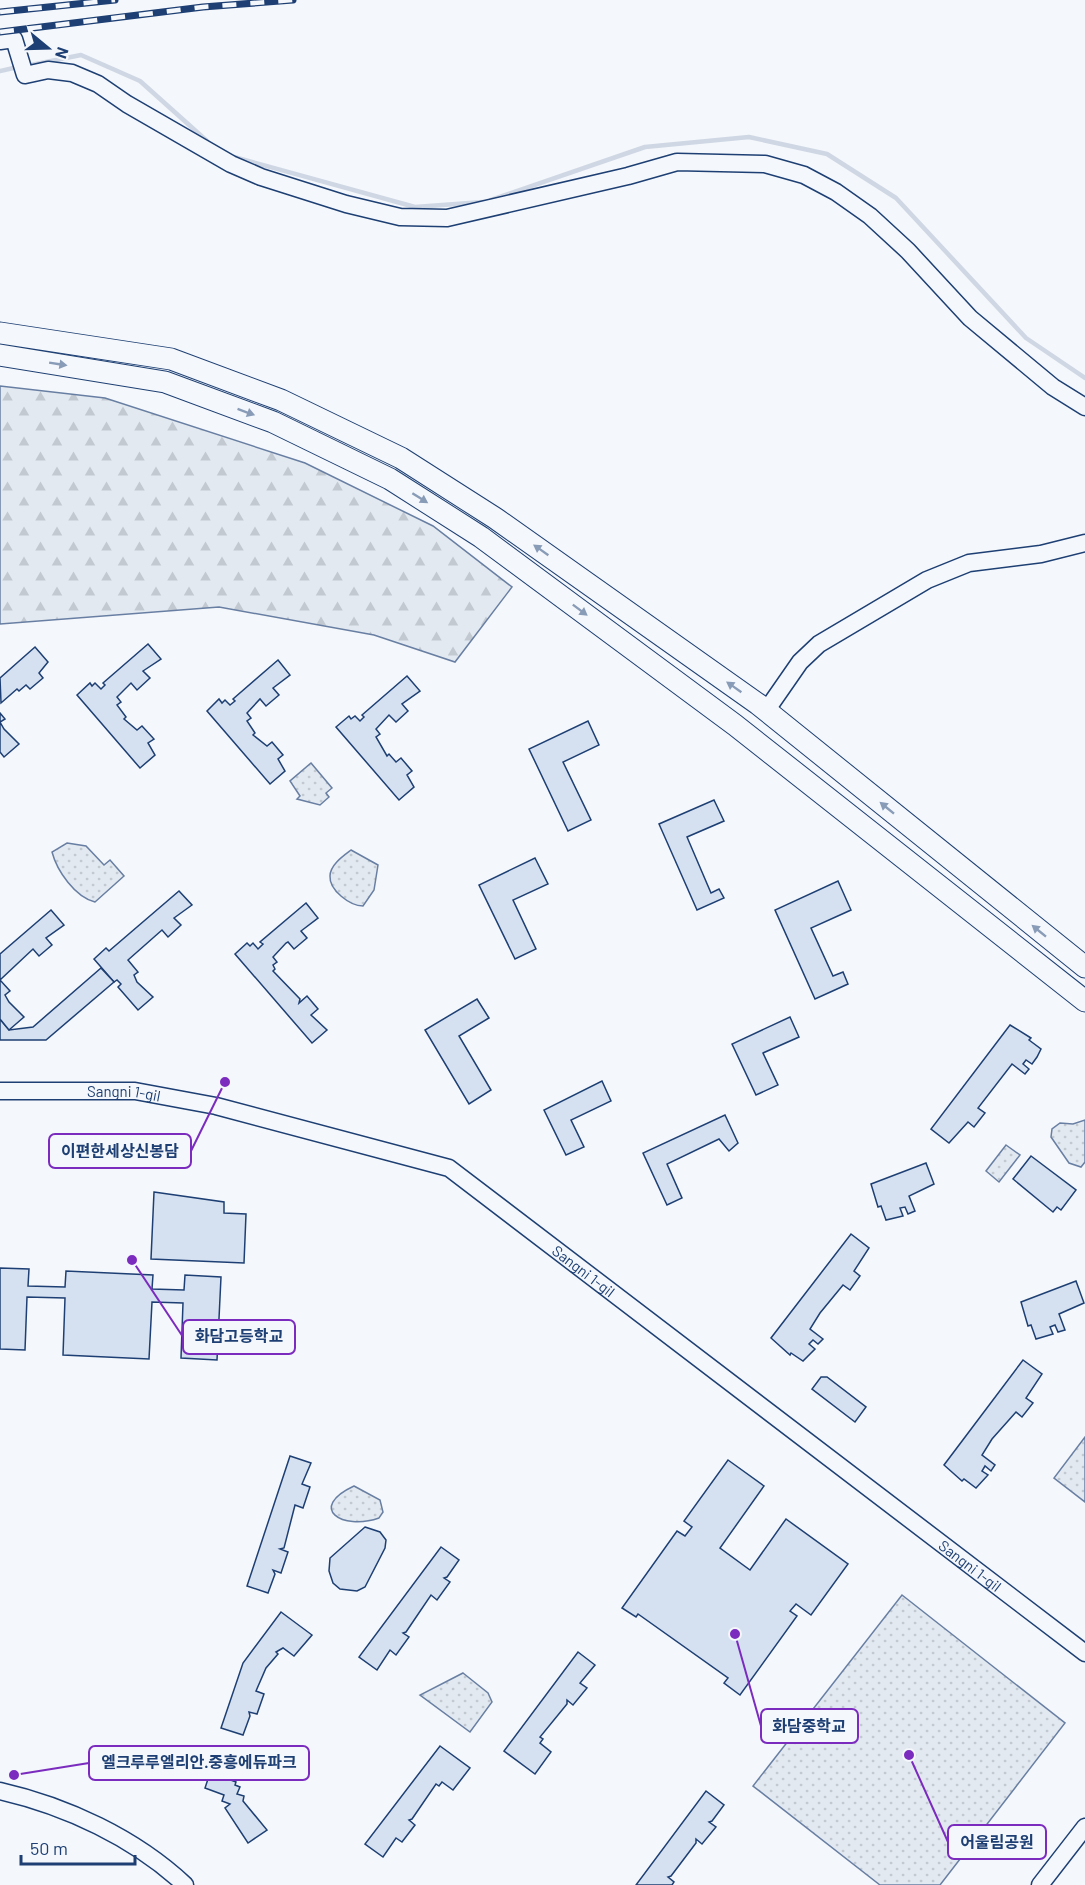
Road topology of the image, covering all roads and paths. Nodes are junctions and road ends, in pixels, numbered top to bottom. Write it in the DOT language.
graph roads {
  1 [pos="0,41"];
  2 [pos="0,333"];
  3 [pos="0,355"];
  4 [pos="1085,407"];
  5 [pos="1085,543"];
  6 [pos="766,711"];
  7 [pos="1085,967"];
  8 [pos="1085,1001"];
  9 [pos="0,1091"];
  10 [pos="1085,1653"];
  11 [pos="0,1791"];
  12 [pos="1085,1827"];
  13 [pos="184,1885"];
  14 [pos="1040,1885"];
  1 -- 4 [label="street"];
  6 -- 2 [label="main road, one-way"];
  3 -- 8 [label="main road, one-way"];
  5 -- 6 [label="street"];
  7 -- 6 [label="main road, one-way"];
  9 -- 10 [label="street, Sangni 1-gil"];
  11 -- 13 [label="street"];
  12 -- 14 [label="street"];
}
